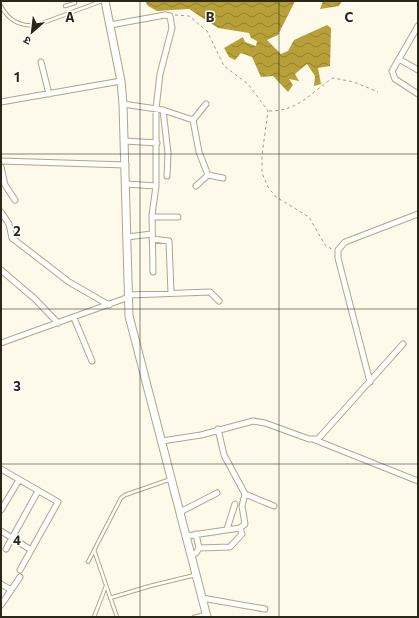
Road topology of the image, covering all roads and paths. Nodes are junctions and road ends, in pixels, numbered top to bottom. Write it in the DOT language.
graph roads {
  1 [pos="104,1"];
  2 [pos="75,2"];
  3 [pos="1,6"];
  4 [pos="65,6"];
  5 [pos="76,11"];
  6 [pos="170,16"];
  7 [pos="110,25"];
  8 [pos="418,26"];
  9 [pos="399,58"];
  10 [pos="41,62"];
  11 [pos="418,70"];
  12 [pos="121,81"];
  13 [pos="378,92"];
  14 [pos="49,94"];
  15 [pos="418,94"];
  16 [pos="1,102"];
  17 [pos="123,104"];
  18 [pos="206,104"];
  19 [pos="156,109"];
  20 [pos="163,110"];
  21 [pos="268,111"];
  22 [pos="193,120"];
  23 [pos="125,141"];
  24 [pos="157,143"];
  25 [pos="1,161"];
  26 [pos="126,165"];
  27 [pos="1,166"];
  28 [pos="167,176"];
  29 [pos="208,176"];
  30 [pos="223,178"];
  31 [pos="126,184"];
  32 [pos="156,186"];
  33 [pos="196,186"];
  34 [pos="15,200"];
  35 [pos="1,212"];
  36 [pos="418,214"];
  37 [pos="152,217"];
  38 [pos="178,217"];
  39 [pos="127,237"];
  40 [pos="152,237"];
  41 [pos="338,250"];
  42 [pos="1,270"];
  43 [pos="153,272"];
  44 [pos="171,293"];
  45 [pos="129,296"];
  46 [pos="219,301"];
  47 [pos="109,305"];
  48 [pos="74,318"];
  49 [pos="58,324"];
  50 [pos="1,343"];
  51 [pos="403,344"];
  52 [pos="92,361"];
  53 [pos="370,382"];
  54 [pos="218,429"];
  55 [pos="315,440"];
  56 [pos="162,441"];
  57 [pos="1,470"];
  58 [pos="172,479"];
  59 [pos="18,480"];
  60 [pos="418,481"];
  61 [pos="38,491"];
  62 [pos="217,493"];
  63 [pos="245,494"];
  64 [pos="235,504"];
  65 [pos="274,506"];
  66 [pos="1,510"];
  67 [pos="180,512"];
  68 [pos="240,528"];
  69 [pos="1,530"];
  70 [pos="227,530"];
  71 [pos="196,534"];
  72 [pos="186,536"];
  73 [pos="12,538"];
  74 [pos="199,548"];
  75 [pos="6,549"];
  76 [pos="31,550"];
  77 [pos="94,550"];
  78 [pos="191,555"];
  79 [pos="88,562"];
  80 [pos="20,570"];
  81 [pos="196,575"];
  82 [pos="20,577"];
  83 [pos="1,584"];
  84 [pos="106,586"];
  85 [pos="11,590"];
  86 [pos="110,598"];
  87 [pos="202,598"];
  88 [pos="1,605"];
  89 [pos="265,609"];
  90 [pos="206,615"];
  91 [pos="94,617"];
  92 [pos="117,617"];
  93 [pos="194,617"];
  1 -- 5 [label="lane"];
  1 -- 7 [label="main road"];
  2 -- 4 [label="lane"];
  2 -- 5 [label="lane"];
  3 -- 5 [label="lane"];
  6 -- 7 [label="street"];
  6 -- 19 [label="street"];
  6 -- 21 [label="path"];
  7 -- 12 [label="main road"];
  8 -- 9 [label="street"];
  9 -- 11 [label="street"];
  9 -- 15 [label="street"];
  10 -- 14 [label="street"];
  12 -- 14 [label="street"];
  12 -- 17 [label="main road"];
  13 -- 21 [label="path"];
  14 -- 16 [label="street"];
  17 -- 19 [label="street"];
  17 -- 23 [label="main road"];
  18 -- 22 [label="street"];
  19 -- 20 [label="street"];
  19 -- 24 [label="street"];
  20 -- 22 [label="street"];
  20 -- 28 [label="street"];
  21 -- 41 [label="path"];
  22 -- 29 [label="street"];
  23 -- 24 [label="street"];
  23 -- 26 [label="main road"];
  24 -- 32 [label="street"];
  25 -- 26 [label="street"];
  26 -- 31 [label="main road"];
  27 -- 34 [label="street"];
  29 -- 30 [label="street"];
  29 -- 33 [label="street"];
  31 -- 32 [label="street"];
  31 -- 39 [label="main road"];
  32 -- 37 [label="street"];
  35 -- 47 [label="street"];
  36 -- 41 [label="street"];
  37 -- 38 [label="street"];
  37 -- 40 [label="street"];
  39 -- 40 [label="street"];
  39 -- 45 [label="main road"];
  40 -- 43 [label="street"];
  40 -- 44 [label="street"];
  41 -- 53 [label="street"];
  42 -- 49 [label="street"];
  44 -- 45 [label="street"];
  44 -- 46 [label="street"];
  45 -- 47 [label="street"];
  45 -- 56 [label="main road"];
  47 -- 48 [label="street"];
  48 -- 49 [label="street"];
  48 -- 52 [label="street"];
  49 -- 50 [label="street"];
  51 -- 53 [label="street"];
  53 -- 55 [label="street"];
  54 -- 55 [label="street"];
  54 -- 56 [label="street"];
  54 -- 63 [label="street"];
  55 -- 60 [label="street"];
  56 -- 58 [label="main road"];
  57 -- 59 [label="street"];
  58 -- 67 [label="main road"];
  58 -- 77 [label="lane"];
  59 -- 61 [label="street"];
  59 -- 66 [label="street"];
  61 -- 73 [label="street"];
  61 -- 76 [label="street"];
  62 -- 67 [label="street"];
  63 -- 65 [label="street"];
  63 -- 68 [label="street"];
  64 -- 70 [label="street"];
  67 -- 72 [label="main road"];
  68 -- 70 [label="street"];
  68 -- 74 [label="street"];
  69 -- 73 [label="street"];
  70 -- 71 [label="street"];
  71 -- 72 [label="street"];
  71 -- 74 [label="street"];
  72 -- 78 [label="main road"];
  73 -- 75 [label="street"];
  73 -- 76 [label="street"];
  74 -- 78 [label="street"];
  76 -- 80 [label="street"];
  77 -- 79 [label="lane"];
  77 -- 84 [label="lane"];
  78 -- 81 [label="main road"];
  81 -- 86 [label="lane"];
  81 -- 87 [label="main road"];
  82 -- 85 [label="street"];
  83 -- 85 [label="street"];
  84 -- 86 [label="lane"];
  84 -- 91 [label="lane"];
  85 -- 88 [label="street"];
  86 -- 92 [label="lane"];
  87 -- 89 [label="street"];
  87 -- 90 [label="main road"];
  90 -- 93 [label="lane"];
}
